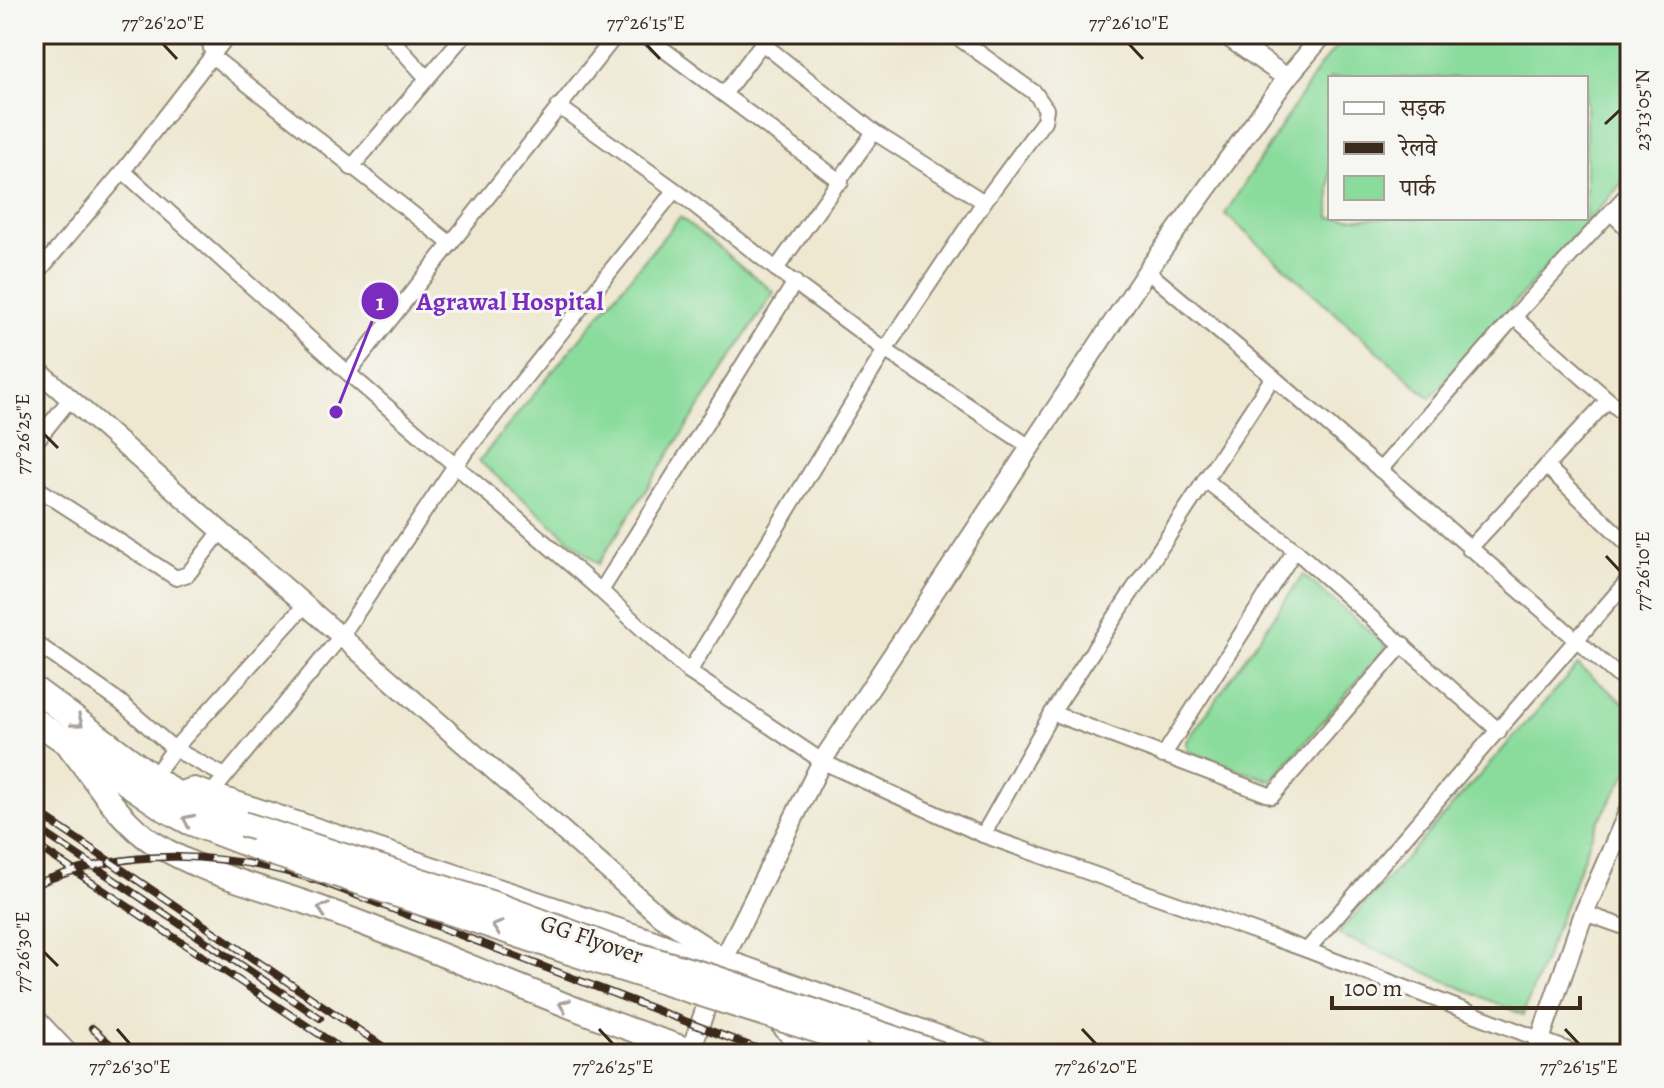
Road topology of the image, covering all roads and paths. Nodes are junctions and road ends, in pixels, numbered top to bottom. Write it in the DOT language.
graph roads {
  1 [pos="208,34"];
  2 [pos="229,34"];
  3 [pos="387,34"];
  4 [pos="465,34"];
  5 [pos="617,34"];
  6 [pos="643,34"];
  7 [pos="953,34"];
  8 [pos="1224,34"];
  9 [pos="1324,34"];
  10 [pos="765,38"];
  11 [pos="213,57"];
  12 [pos="427,78"];
  13 [pos="1287,78"];
  14 [pos="724,94"];
  15 [pos="558,106"];
  16 [pos="874,132"];
  17 [pos="351,168"];
  18 [pos="123,171"];
  19 [pos="841,182"];
  20 [pos="675,190"];
  21 [pos="1630,191"];
  22 [pos="984,202"];
  23 [pos="1611,213"];
  24 [pos="1630,231"];
  25 [pos="451,244"];
  26 [pos="776,269"];
  27 [pos="1147,271"];
  28 [pos="34,277"];
  29 [pos="795,282"];
  30 [pos="1514,317"];
  31 [pos="885,350"];
  32 [pos="34,367"];
  33 [pos="348,373"];
  34 [pos="1273,377"];
  35 [pos="70,399"];
  36 [pos="1608,400"];
  37 [pos="1630,419"];
  38 [pos="34,444"];
  39 [pos="1030,447"];
  40 [pos="456,464"];
  41 [pos="1546,466"];
  42 [pos="1380,470"];
  43 [pos="1205,480"];
  44 [pos="34,486"];
  45 [pos="222,530"];
  46 [pos="1630,546"];
  47 [pos="1469,549"];
  48 [pos="1295,550"];
  49 [pos="1630,578"];
  50 [pos="601,591"];
  51 [pos="306,604"];
  52 [pos="342,635"];
  53 [pos="1576,640"];
  54 [pos="34,642"];
  55 [pos="1403,644"];
  56 [pos="689,672"];
  57 [pos="1630,686"];
  58 [pos="34,689"];
  59 [pos="1052,713"];
  60 [pos="34,720"];
  61 [pos="1499,731"];
  62 [pos="64,741"];
  63 [pos="174,749"];
  64 [pos="1163,756"];
  65 [pos="822,761"];
  66 [pos="225,776"];
  67 [pos="153,777"];
  68 [pos="176,794"];
  69 [pos="210,795"];
  70 [pos="1630,808"];
  71 [pos="983,835"];
  72 [pos="1584,913"];
  73 [pos="1630,929"];
  74 [pos="1307,950"];
  75 [pos="723,963"];
  76 [pos="34,1021"];
  77 [pos="1537,1047"];
  78 [pos="696,1053"];
  79 [pos="65,1054"];
  80 [pos="823,1054"];
  81 [pos="891,1054"];
  82 [pos="940,1054"];
  83 [pos="992,1054"];
  84 [pos="1578,1054"];
  1 -- 11 [label="street"];
  2 -- 11 [label="street"];
  3 -- 12 [label="street"];
  4 -- 12 [label="street"];
  5 -- 15 [label="street"];
  6 -- 14 [label="street"];
  7 -- 22 [label="street"];
  8 -- 13 [label="street"];
  9 -- 13 [label="street"];
  10 -- 14 [label="street"];
  10 -- 16 [label="street"];
  11 -- 17 [label="street"];
  11 -- 18 [label="street"];
  12 -- 17 [label="street"];
  13 -- 27 [label="street"];
  14 -- 19 [label="street"];
  15 -- 20 [label="street"];
  15 -- 25 [label="street"];
  16 -- 19 [label="street"];
  16 -- 22 [label="street"];
  17 -- 25 [label="street"];
  18 -- 28 [label="street"];
  18 -- 33 [label="street"];
  19 -- 26 [label="street"];
  20 -- 26 [label="street"];
  20 -- 40 [label="street"];
  21 -- 23 [label="street"];
  22 -- 31 [label="street"];
  23 -- 24 [label="street"];
  23 -- 30 [label="street"];
  25 -- 33 [label="street"];
  26 -- 29 [label="street"];
  27 -- 34 [label="street"];
  27 -- 39 [label="street"];
  29 -- 31 [label="street"];
  29 -- 50 [label="street"];
  30 -- 36 [label="street"];
  30 -- 42 [label="street"];
  31 -- 39 [label="street"];
  31 -- 56 [label="street"];
  32 -- 35 [label="street"];
  33 -- 40 [label="street"];
  34 -- 42 [label="street"];
  34 -- 43 [label="street"];
  35 -- 38 [label="street"];
  35 -- 45 [label="street"];
  36 -- 37 [label="street"];
  36 -- 41 [label="street"];
  39 -- 65 [label="street"];
  40 -- 50 [label="street"];
  40 -- 52 [label="street"];
  41 -- 46 [label="street"];
  41 -- 47 [label="street"];
  42 -- 47 [label="street"];
  43 -- 48 [label="street"];
  43 -- 59 [label="street"];
  44 -- 45 [label="street"];
  45 -- 51 [label="street"];
  47 -- 53 [label="street"];
  48 -- 55 [label="street"];
  48 -- 64 [label="street"];
  49 -- 53 [label="street"];
  50 -- 56 [label="street"];
  51 -- 52 [label="street"];
  51 -- 63 [label="street"];
  52 -- 66 [label="street"];
  52 -- 75 [label="street"];
  53 -- 57 [label="street"];
  53 -- 61 [label="street"];
  54 -- 63 [label="street"];
  55 -- 61 [label="street"];
  55 -- 64 [label="street"];
  56 -- 65 [label="street"];
  58 -- 67 [label="main road, GG Flyover, one-way"];
  59 -- 64 [label="street"];
  59 -- 71 [label="street"];
  60 -- 62 [label="main road, GG Flyover"];
  61 -- 74 [label="street"];
  78 -- 62 [label="main road, one-way"];
  81 -- 62 [label="main road, GG Flyover, one-way, bridge"];
  63 -- 66 [label="street"];
  63 -- 67 [label="street"];
  65 -- 71 [label="street"];
  65 -- 75 [label="street"];
  66 -- 69 [label="street"];
  67 -- 68 [label="main road, GG Flyover"];
  68 -- 69 [label="main road"];
  68 -- 82 [label="main road, GG Flyover, bridge"];
  69 -- 75 [label="main road"];
  70 -- 72 [label="street"];
  71 -- 74 [label="street"];
  72 -- 73 [label="street"];
  72 -- 77 [label="street"];
  74 -- 77 [label="street"];
  75 -- 78 [label="street"];
  75 -- 80 [label="main road"];
  75 -- 83 [label="street"];
  76 -- 79 [label="main road"];
  77 -- 84 [label="street"];
}
